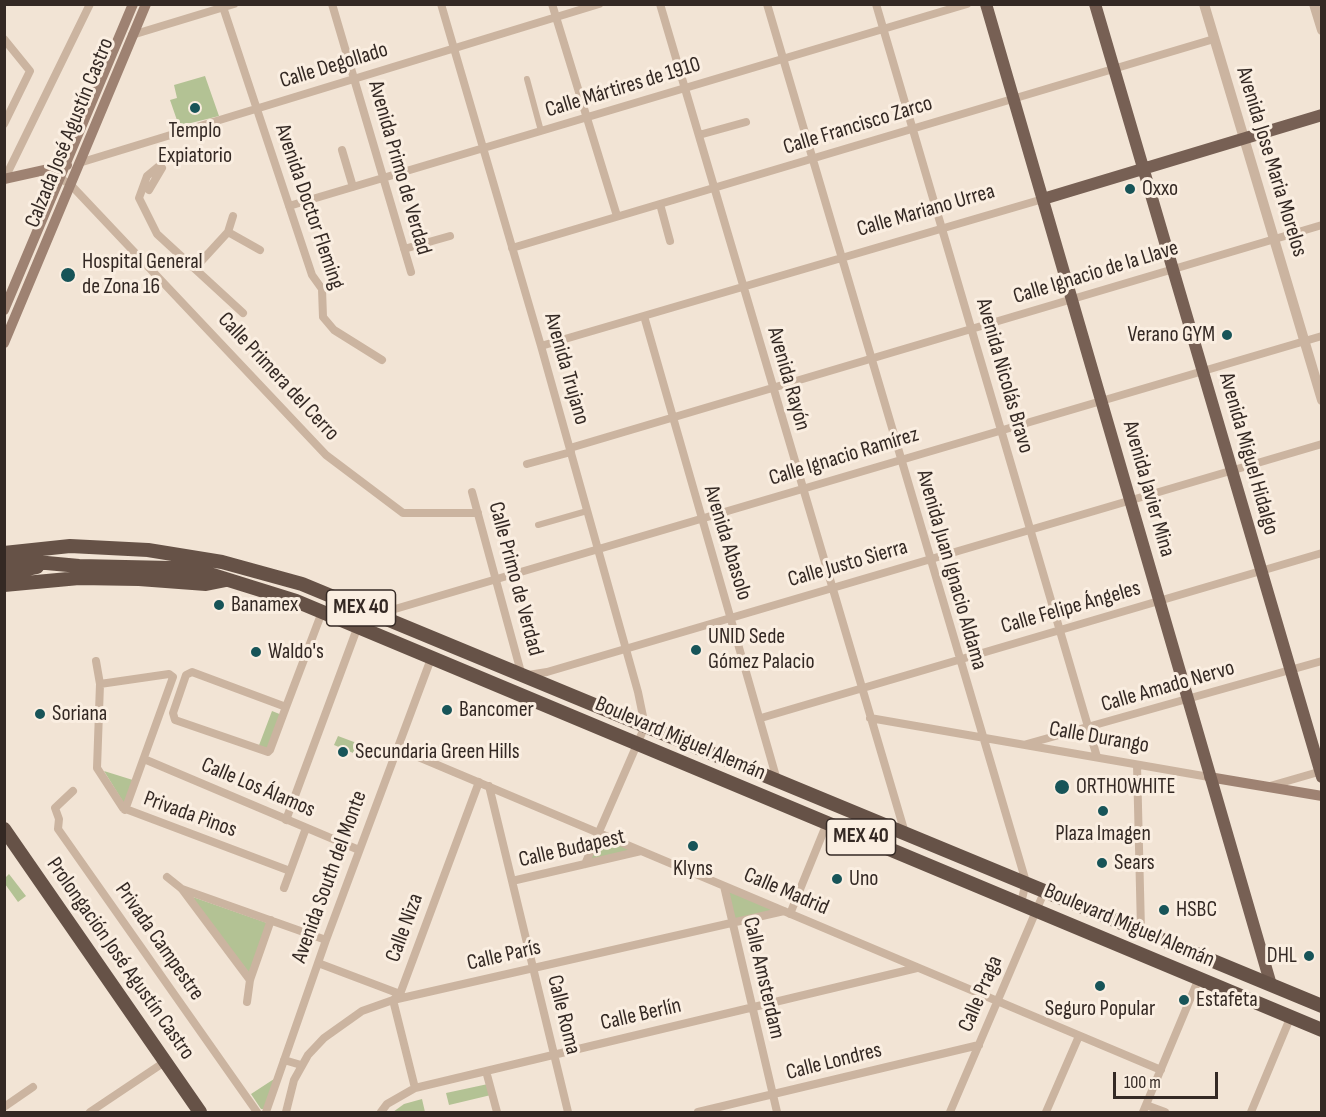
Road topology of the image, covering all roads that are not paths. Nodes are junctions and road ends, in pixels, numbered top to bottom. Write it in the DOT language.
graph roads {
  1 [pos="90,4"];
  2 [pos="133,4"];
  3 [pos="146,4"];
  4 [pos="234,4"];
  5 [pos="332,4"];
  6 [pos="441,4"];
  7 [pos="552,4"];
  8 [pos="598,4"];
  9 [pos="660,4"];
  10 [pos="767,4"];
  11 [pos="876,4"];
  12 [pos="967,4"];
  13 [pos="986,4"];
  14 [pos="1095,4"];
  15 [pos="1204,4"];
  16 [pos="222,6"];
  17 [pos="1317,7"];
  18 [pos="556,17"];
  19 [pos="884,29"];
  20 [pos="1322,30"];
  21 [pos="132,35"];
  22 [pos="4,39"];
  23 [pos="1214,39"];
  24 [pos="453,49"];
  25 [pos="783,59"];
  26 [pos="1113,68"];
  27 [pos="354,79"];
  28 [pos="527,79"];
  29 [pos="685,88"];
  30 [pos="1013,98"];
  31 [pos="256,108"];
  32 [pos="1322,115"];
  33 [pos="588,117"];
  34 [pos="746,122"];
  35 [pos="4,124"];
  36 [pos="913,128"];
  37 [pos="541,131"];
  38 [pos="699,135"];
  39 [pos="1244,138"];
  40 [pos="483,148"];
  41 [pos="342,150"];
  42 [pos="812,158"];
  43 [pos="79,162"];
  44 [pos="64,166"];
  45 [pos="1142,169"];
  46 [pos="59,178"];
  47 [pos="383,178"];
  48 [pos="5,180"];
  49 [pos="70,184"];
  50 [pos="353,187"];
  51 [pos="714,187"];
  52 [pos="149,190"];
  53 [pos="1042,199"];
  54 [pos="660,204"];
  55 [pos="289,206"];
  56 [pos="233,216"];
  57 [pos="617,216"];
  58 [pos="1322,225"];
  59 [pos="942,228"];
  60 [pos="228,232"];
  61 [pos="450,236"];
  62 [pos="1274,239"];
  63 [pos="670,241"];
  64 [pos="512,248"];
  65 [pos="404,249"];
  66 [pos="260,250"];
  67 [pos="841,258"];
  68 [pos="195,268"];
  69 [pos="1172,269"];
  70 [pos="411,272"];
  71 [pos="743,287"];
  72 [pos="1071,299"];
  73 [pos="4,310"];
  74 [pos="243,314"];
  75 [pos="644,316"];
  76 [pos="971,329"];
  77 [pos="1322,336"];
  78 [pos="1304,341"];
  79 [pos="4,343"];
  80 [pos="541,346"];
  81 [pos="871,359"];
  82 [pos="382,360"];
  83 [pos="1202,371"];
  84 [pos="772,388"];
  85 [pos="1101,400"];
  86 [pos="1322,400"];
  87 [pos="671,418"];
  88 [pos="1001,430"];
  89 [pos="1322,444"];
  90 [pos="570,450"];
  91 [pos="900,460"];
  92 [pos="528,464"];
  93 [pos="1231,470"];
  94 [pos="802,489"];
  95 [pos="472,492"];
  96 [pos="1130,500"];
  97 [pos="587,511"];
  98 [pos="478,513"];
  99 [pos="701,519"];
  100 [pos="538,525"];
  101 [pos="1030,530"];
  102 [pos="118,549"];
  103 [pos="598,549"];
  104 [pos="4,553"];
  105 [pos="1322,553"];
  106 [pos="929,559"];
  107 [pos="51,563"];
  108 [pos="4,564"];
  109 [pos="1261,571"];
  110 [pos="4,574"];
  111 [pos="496,579"];
  112 [pos="229,580"];
  113 [pos="4,585"];
  114 [pos="831,588"];
  115 [pos="1158,601"];
  116 [pos="322,612"];
  117 [pos="377,615"];
  118 [pos="731,618"];
  119 [pos="358,626"];
  120 [pos="1059,630"];
  121 [pos="436,639"];
  122 [pos="626,648"];
  123 [pos="432,656"];
  124 [pos="958,660"];
  125 [pos="96,661"];
  126 [pos="1322,661"];
  127 [pos="466,670"];
  128 [pos="1290,670"];
  129 [pos="522,676"];
  130 [pos="100,684"];
  131 [pos="861,688"];
  132 [pos="1187,700"];
  133 [pos="286,707"];
  134 [pos="761,718"];
  135 [pos="870,718"];
  136 [pos="645,726"];
  137 [pos="1088,729"];
  138 [pos="981,737"];
  139 [pos="637,744"];
  140 [pos="1024,745"];
  141 [pos="397,748"];
  142 [pos="1097,758"];
  143 [pos="144,759"];
  144 [pos="1137,765"];
  145 [pos="1321,773"];
  146 [pos="1209,777"];
  147 [pos="777,780"];
  148 [pos="479,782"];
  149 [pos="489,786"];
  150 [pos="1268,787"];
  151 [pos="73,791"];
  152 [pos="1322,796"];
  153 [pos="125,810"];
  154 [pos="286,820"];
  155 [pos="827,823"];
  156 [pos="306,828"];
  157 [pos="4,830"];
  158 [pos="905,832"];
  159 [pos="599,833"];
  160 [pos="359,850"];
  161 [pos="641,851"];
  162 [pos="585,864"];
  163 [pos="290,871"];
  164 [pos="167,877"];
  165 [pos="512,881"];
  166 [pos="1026,882"];
  167 [pos="724,886"];
  168 [pos="284,888"];
  169 [pos="182,889"];
  170 [pos="1045,890"];
  171 [pos="1021,903"];
  172 [pos="1036,910"];
  173 [pos="787,913"];
  174 [pos="271,920"];
  175 [pos="732,923"];
  176 [pos="1141,930"];
  177 [pos="326,940"];
  178 [pos="318,963"];
  179 [pos="532,968"];
  180 [pos="918,968"];
  181 [pos="1199,978"];
  182 [pos="250,980"];
  183 [pos="1271,985"];
  184 [pos="396,997"];
  185 [pos="997,1001"];
  186 [pos="247,1002"];
  187 [pos="1322,1006"];
  188 [pos="751,1008"];
  189 [pos="1291,1016"];
  190 [pos="1322,1030"];
  191 [pos="1079,1036"];
  192 [pos="979,1045"];
  193 [pos="554,1055"];
  194 [pos="284,1060"];
  195 [pos="166,1061"];
  196 [pos="301,1065"];
  197 [pos="1161,1070"];
  198 [pos="486,1071"];
  199 [pos="33,1087"];
  200 [pos="415,1088"];
  201 [pos="773,1095"];
  202 [pos="270,1101"];
  203 [pos="286,1109"];
  204 [pos="1145,1109"];
  205 [pos="5,1110"];
  206 [pos="196,1111"];
  207 [pos="90,1113"];
  208 [pos="257,1113"];
  209 [pos="266,1113"];
  210 [pos="381,1113"];
  211 [pos="497,1113"];
  212 [pos="568,1113"];
  213 [pos="698,1113"];
  214 [pos="777,1113"];
  215 [pos="950,1113"];
  216 [pos="1046,1113"];
  217 [pos="1165,1113"];
  218 [pos="1251,1113"];
  1 -- 48 [label="street"];
  2 -- 44 [label="main road, Calzada José Agustín Castro"];
  3 -- 21 [label="main road, Calzada José Agustín Castro"];
  4 -- 16 [label="street"];
  5 -- 27 [label="street, Avenida Primo de Verdad"];
  6 -- 24 [label="street, Avenida Trujano"];
  7 -- 18 [label="street"];
  8 -- 18 [label="street, Calle Degollado"];
  9 -- 29 [label="street, Avenida Rayón"];
  10 -- 25 [label="street, Avenida Juan Ignacio Aldama"];
  11 -- 19 [label="street, Avenida Nicolás Bravo"];
  12 -- 19 [label="street, Calle Mártires de 1910"];
  13 -- 30 [label="main road, Avenida Javier Mina"];
  14 -- 26 [label="main road, Avenida Miguel Hidalgo"];
  15 -- 23 [label="street, Avenida Jose Maria Morelos"];
  16 -- 21 [label="street"];
  16 -- 31 [label="street, Avenida Doctor Fleming"];
  17 -- 20 [label="street"];
  18 -- 24 [label="street, Calle Degollado"];
  18 -- 33 [label="street"];
  19 -- 25 [label="street, Calle Mártires de 1910"];
  19 -- 36 [label="street, Avenida Nicolás Bravo"];
  21 -- 43 [label="main road, Calzada José Agustín Castro"];
  22 -- 35 [label="street"];
  23 -- 26 [label="street, Calle Francisco Zarco"];
  23 -- 39 [label="street, Avenida Jose Maria Morelos"];
  24 -- 27 [label="street, Calle Degollado"];
  24 -- 40 [label="street, Avenida Trujano"];
  25 -- 29 [label="street, Calle Mártires de 1910"];
  25 -- 42 [label="street, Avenida Juan Ignacio Aldama"];
  26 -- 30 [label="street, Calle Francisco Zarco"];
  26 -- 45 [label="main road, Avenida Miguel Hidalgo"];
  27 -- 31 [label="street, Calle Degollado"];
  27 -- 47 [label="street, Avenida Primo de Verdad"];
  28 -- 37 [label="street"];
  29 -- 33 [label="street, Calle Mártires de 1910"];
  29 -- 38 [label="street, Avenida Rayón"];
  30 -- 36 [label="street, Calle Francisco Zarco"];
  30 -- 53 [label="main road, Avenida Javier Mina"];
  31 -- 43 [label="street, Calle Degollado"];
  31 -- 55 [label="street, Avenida Doctor Fleming"];
  32 -- 39 [label="main road, Calle Mariano Urrea"];
  33 -- 37 [label="street, Calle Mártires de 1910"];
  33 -- 57 [label="street"];
  34 -- 38 [label="street"];
  36 -- 42 [label="street, Calle Francisco Zarco"];
  36 -- 59 [label="street, Avenida Nicolás Bravo"];
  37 -- 40 [label="street, Calle Mártires de 1910"];
  38 -- 51 [label="street, Avenida Rayón"];
  39 -- 45 [label="main road, Calle Mariano Urrea"];
  39 -- 62 [label="street, Avenida Jose Maria Morelos"];
  40 -- 47 [label="street, Calle Mártires de 1910"];
  40 -- 64 [label="street, Avenida Trujano"];
  41 -- 50 [label="street"];
  42 -- 51 [label="street, Calle Francisco Zarco"];
  42 -- 67 [label="street, Avenida Juan Ignacio Aldama"];
  43 -- 44 [label="main road"];
  43 -- 49 [label="main road, Calzada José Agustín Castro"];
  44 -- 46 [label="main road, Calzada José Agustín Castro"];
  44 -- 48 [label="main road"];
  45 -- 53 [label="main road, Calle Mariano Urrea"];
  45 -- 69 [label="main road, Avenida Miguel Hidalgo"];
  46 -- 49 [label="street, Calle Primera del Cerro"];
  46 -- 73 [label="main road, Calzada José Agustín Castro"];
  47 -- 50 [label="street, Calle Mártires de 1910"];
  47 -- 65 [label="street, Avenida Primo de Verdad"];
  49 -- 79 [label="main road, Calzada José Agustín Castro"];
  49 -- 98 [label="street, Calle Primera del Cerro"];
  50 -- 55 [label="street, Calle Mártires de 1910"];
  51 -- 54 [label="street, Calle Francisco Zarco"];
  51 -- 71 [label="street, Avenida Rayón"];
  52 -- 68 [label="street"];
  53 -- 59 [label="street, Calle Mariano Urrea"];
  53 -- 72 [label="main road, Avenida Javier Mina"];
  54 -- 57 [label="street, Calle Francisco Zarco"];
  54 -- 63 [label="street"];
  55 -- 82 [label="street, Avenida Doctor Fleming"];
  56 -- 60 [label="street"];
  57 -- 64 [label="street, Calle Francisco Zarco"];
  58 -- 62 [label="street, Calle Ignacio de la Llave"];
  59 -- 67 [label="street, Calle Mariano Urrea"];
  59 -- 76 [label="street, Avenida Nicolás Bravo"];
  60 -- 66 [label="street"];
  60 -- 68 [label="street"];
  61 -- 65 [label="street"];
  62 -- 69 [label="street, Calle Ignacio de la Llave"];
  62 -- 78 [label="street, Avenida Jose Maria Morelos"];
  64 -- 80 [label="street, Avenida Trujano"];
  65 -- 70 [label="street, Avenida Primo de Verdad"];
  67 -- 71 [label="street, Calle Mariano Urrea"];
  67 -- 81 [label="street, Avenida Juan Ignacio Aldama"];
  68 -- 74 [label="street"];
  69 -- 72 [label="street, Calle Ignacio de la Llave"];
  69 -- 83 [label="main road, Avenida Miguel Hidalgo"];
  71 -- 75 [label="street, Calle Mariano Urrea"];
  71 -- 84 [label="street, Avenida Rayón"];
  72 -- 76 [label="street, Calle Ignacio de la Llave"];
  72 -- 85 [label="main road, Avenida Javier Mina"];
  75 -- 80 [label="street, Calle Mariano Urrea"];
  75 -- 87 [label="street, Avenida Abasolo"];
  76 -- 81 [label="street, Calle Ignacio de la Llave"];
  76 -- 88 [label="street, Avenida Nicolás Bravo"];
  77 -- 78 [label="street, Calle Ignacio Ramírez"];
  78 -- 83 [label="street, Calle Ignacio Ramírez"];
  78 -- 86 [label="street, Avenida Jose Maria Morelos"];
  80 -- 90 [label="street, Avenida Trujano"];
  81 -- 84 [label="street, Calle Ignacio de la Llave"];
  81 -- 91 [label="street, Avenida Juan Ignacio Aldama"];
  83 -- 85 [label="street, Calle Ignacio Ramírez"];
  83 -- 93 [label="main road, Avenida Miguel Hidalgo"];
  84 -- 87 [label="street, Calle Ignacio de la Llave"];
  84 -- 94 [label="street, Avenida Rayón"];
  85 -- 88 [label="street, Calle Ignacio Ramírez"];
  85 -- 96 [label="main road, Avenida Javier Mina"];
  87 -- 90 [label="street, Calle Ignacio de la Llave"];
  87 -- 99 [label="street, Avenida Abasolo"];
  88 -- 91 [label="street, Calle Ignacio Ramírez"];
  88 -- 101 [label="street, Avenida Nicolás Bravo"];
  89 -- 93 [label="street, Calle Justo Sierra"];
  90 -- 92 [label="street, Calle Ignacio de la Llave"];
  90 -- 97 [label="street, Avenida Trujano"];
  91 -- 94 [label="street, Calle Ignacio Ramírez"];
  91 -- 106 [label="street, Avenida Juan Ignacio Aldama"];
  93 -- 96 [label="street, Calle Justo Sierra"];
  93 -- 109 [label="main road, Avenida Miguel Hidalgo"];
  94 -- 99 [label="street, Calle Ignacio Ramírez"];
  94 -- 114 [label="street, Avenida Rayón"];
  95 -- 98 [label="street, Calle Primo de Verdad"];
  96 -- 101 [label="street, Calle Justo Sierra"];
  96 -- 115 [label="main road, Avenida Javier Mina"];
  97 -- 100 [label="street"];
  97 -- 103 [label="street, Avenida Trujano"];
  98 -- 111 [label="street, Calle Primo de Verdad"];
  99 -- 103 [label="street, Calle Ignacio Ramírez"];
  99 -- 118 [label="street, Avenida Abasolo"];
  101 -- 106 [label="street, Calle Justo Sierra"];
  101 -- 120 [label="street, Avenida Nicolás Bravo"];
  102 -- 104 [label="highway, Boulevard Miguel Alemán / MEX 40"];
  102 -- 107 [label="highway"];
  102 -- 117 [label="highway, Boulevard Miguel Alemán / MEX 40"];
  103 -- 111 [label="street, Calle Ignacio Ramírez"];
  103 -- 122 [label="street, Avenida Trujano"];
  105 -- 109 [label="street, Calle Felipe Ángeles"];
  106 -- 114 [label="street, Calle Justo Sierra"];
  106 -- 124 [label="street, Avenida Juan Ignacio Aldama"];
  107 -- 108 [label="highway, Boulevard Miguel Alemán / MEX 40"];
  107 -- 110 [label="highway"];
  107 -- 112 [label="highway, Boulevard Miguel Alemán / MEX 40"];
  109 -- 115 [label="street, Calle Felipe Ángeles"];
  109 -- 128 [label="main road, Avenida Miguel Hidalgo"];
  111 -- 117 [label="street, Calle Ignacio Ramírez"];
  111 -- 129 [label="street, Calle Primo de Verdad"];
  112 -- 113 [label="highway"];
  112 -- 116 [label="highway, Boulevard Miguel Alemán / MEX 40"];
  114 -- 118 [label="street, Calle Justo Sierra"];
  114 -- 131 [label="street, Avenida Rayón"];
  115 -- 120 [label="street, Calle Felipe Ángeles"];
  115 -- 132 [label="main road, Avenida Javier Mina"];
  116 -- 119 [label="highway, Boulevard Miguel Alemán / MEX 40"];
  116 -- 133 [label="street"];
  117 -- 121 [label="highway, Boulevard Miguel Alemán / MEX 40"];
  118 -- 122 [label="street, Calle Justo Sierra"];
  118 -- 134 [label="street, Avenida Abasolo"];
  119 -- 121 [label="highway"];
  119 -- 123 [label="highway, Boulevard Miguel Alemán / MEX 40"];
  119 -- 154 [label="street"];
  120 -- 124 [label="street, Calle Felipe Ángeles"];
  120 -- 137 [label="street, Avenida Nicolás Bravo"];
  121 -- 129 [label="highway, Boulevard Miguel Alemán / MEX 40"];
  122 -- 129 [label="street, Calle Justo Sierra"];
  122 -- 136 [label="street, Avenida Trujano"];
  123 -- 127 [label="highway, Boulevard Miguel Alemán / MEX 40"];
  123 -- 141 [label="street, Avenida South del Monte"];
  124 -- 131 [label="street, Calle Felipe Ángeles"];
  124 -- 138 [label="street, Avenida Juan Ignacio Aldama"];
  125 -- 130 [label="street, Privada Pinos"];
  126 -- 128 [label="street, Calle Amado Nervo"];
  127 -- 129 [label="highway"];
  127 -- 139 [label="highway, Boulevard Miguel Alemán / MEX 40"];
  128 -- 132 [label="street, Calle Amado Nervo"];
  128 -- 145 [label="main road, Avenida Miguel Hidalgo"];
  129 -- 136 [label="highway, Boulevard Miguel Alemán / MEX 40"];
  130 -- 143 [label="street"];
  130 -- 153 [label="street, Privada Pinos"];
  131 -- 134 [label="street, Calle Felipe Ángeles"];
  131 -- 135 [label="street, Avenida Rayón"];
  132 -- 137 [label="street, Calle Amado Nervo"];
  132 -- 146 [label="main road, Avenida Javier Mina"];
  133 -- 133 [label="street"];
  134 -- 147 [label="street, Avenida Abasolo"];
  135 -- 138 [label="street, Calle Durango"];
  135 -- 158 [label="street, Avenida Rayón"];
  136 -- 139 [label="street"];
  136 -- 147 [label="highway, Boulevard Miguel Alemán / MEX 40"];
  137 -- 140 [label="street, Calle Amado Nervo"];
  137 -- 142 [label="street, Avenida Nicolás Bravo"];
  138 -- 140 [label="street, Calle Durango"];
  138 -- 166 [label="street, Avenida Juan Ignacio Aldama"];
  139 -- 155 [label="highway, Boulevard Miguel Alemán / MEX 40"];
  139 -- 159 [label="street"];
  140 -- 142 [label="street, Calle Durango"];
  141 -- 148 [label="street, Calle Madrid"];
  141 -- 160 [label="street, Avenida South del Monte"];
  142 -- 144 [label="street, Calle Durango"];
  143 -- 153 [label="street"];
  143 -- 154 [label="street, Calle Los Álamos"];
  144 -- 146 [label="street, Calle Durango"];
  144 -- 176 [label="street"];
  145 -- 150 [label="street"];
  146 -- 150 [label="main road, Calle Durango"];
  146 -- 183 [label="main road, Avenida Javier Mina"];
  147 -- 158 [label="highway, Boulevard Miguel Alemán / MEX 40"];
  148 -- 149 [label="street, Calle Madrid"];
  148 -- 184 [label="street, Calle Niza"];
  149 -- 159 [label="street, Calle Madrid"];
  149 -- 165 [label="street, Calle Roma"];
  150 -- 152 [label="main road, Calle Durango"];
  151 -- 208 [label="street, Privada Campestre"];
  153 -- 163 [label="street, Privada Pinos"];
  154 -- 156 [label="street, Calle Los Álamos"];
  155 -- 171 [label="highway, Boulevard Miguel Alemán / MEX 40"];
  155 -- 173 [label="street"];
  156 -- 160 [label="street, Calle Los Álamos"];
  156 -- 163 [label="street"];
  157 -- 195 [label="highway, Prolongación José Agustín Castro"];
  158 -- 166 [label="highway, Boulevard Miguel Alemán / MEX 40"];
  159 -- 161 [label="street, Calle Madrid"];
  159 -- 162 [label="street"];
  160 -- 177 [label="street, Avenida South del Monte"];
  161 -- 162 [label="street, Calle Budapest"];
  161 -- 167 [label="street, Calle Madrid"];
  162 -- 165 [label="street, Calle Budapest"];
  163 -- 168 [label="street"];
  164 -- 169 [label="street"];
  165 -- 179 [label="street, Calle Roma"];
  166 -- 170 [label="highway, Boulevard Miguel Alemán / MEX 40"];
  166 -- 171 [label="street"];
  167 -- 173 [label="street, Calle Madrid"];
  167 -- 175 [label="street, Calle Amsterdam"];
  169 -- 174 [label="street"];
  169 -- 182 [label="street"];
  170 -- 172 [label="street, Calle Praga"];
  170 -- 176 [label="highway, Boulevard Miguel Alemán / MEX 40"];
  171 -- 172 [label="highway, Boulevard Miguel Alemán / MEX 40"];
  172 -- 181 [label="highway, Boulevard Miguel Alemán / MEX 40"];
  172 -- 185 [label="street, Calle Praga"];
  173 -- 175 [label="street, Calle París"];
  173 -- 180 [label="street, Calle Madrid"];
  174 -- 177 [label="street"];
  174 -- 182 [label="street"];
  175 -- 179 [label="street, Calle París"];
  175 -- 188 [label="street, Calle Amsterdam"];
  176 -- 183 [label="highway, Boulevard Miguel Alemán / MEX 40"];
  177 -- 178 [label="street, Avenida South del Monte"];
  178 -- 184 [label="street"];
  178 -- 194 [label="street, Avenida South del Monte"];
  179 -- 184 [label="street, Calle París"];
  179 -- 193 [label="street, Calle Roma"];
  180 -- 185 [label="street, Calle Madrid"];
  180 -- 188 [label="street, Calle Berlín"];
  181 -- 183 [label="highway"];
  181 -- 189 [label="highway, Boulevard Miguel Alemán / MEX 40"];
  181 -- 197 [label="street"];
  182 -- 186 [label="street"];
  183 -- 187 [label="highway, Boulevard Miguel Alemán / MEX 40"];
  184 -- 196 [label="street, Calle París"];
  184 -- 200 [label="street"];
  185 -- 191 [label="street, Calle Madrid"];
  185 -- 192 [label="street, Calle Praga"];
  188 -- 193 [label="street, Calle Berlín"];
  188 -- 201 [label="street, Calle Amsterdam"];
  189 -- 190 [label="highway, Boulevard Miguel Alemán / MEX 40"];
  189 -- 218 [label="street"];
  191 -- 197 [label="street, Calle Madrid"];
  191 -- 216 [label="street"];
  192 -- 201 [label="street, Calle Londres"];
  192 -- 215 [label="street, Calle Praga"];
  193 -- 198 [label="street, Calle Berlín"];
  193 -- 212 [label="street, Calle Roma"];
  194 -- 196 [label="street"];
  194 -- 202 [label="street, Avenida South del Monte"];
  195 -- 206 [label="highway, Prolongación José Agustín Castro"];
  195 -- 207 [label="street"];
  196 -- 203 [label="street, Calle París"];
  197 -- 204 [label="street"];
  198 -- 200 [label="street, Calle Berlín"];
  198 -- 211 [label="street"];
  199 -- 205 [label="street"];
  200 -- 210 [label="street, Calle Berlín"];
  201 -- 213 [label="street, Calle Londres"];
  201 -- 214 [label="street, Calle Amsterdam"];
  202 -- 203 [label="street"];
  202 -- 209 [label="street, Avenida South del Monte"];
  204 -- 217 [label="street"];
}
